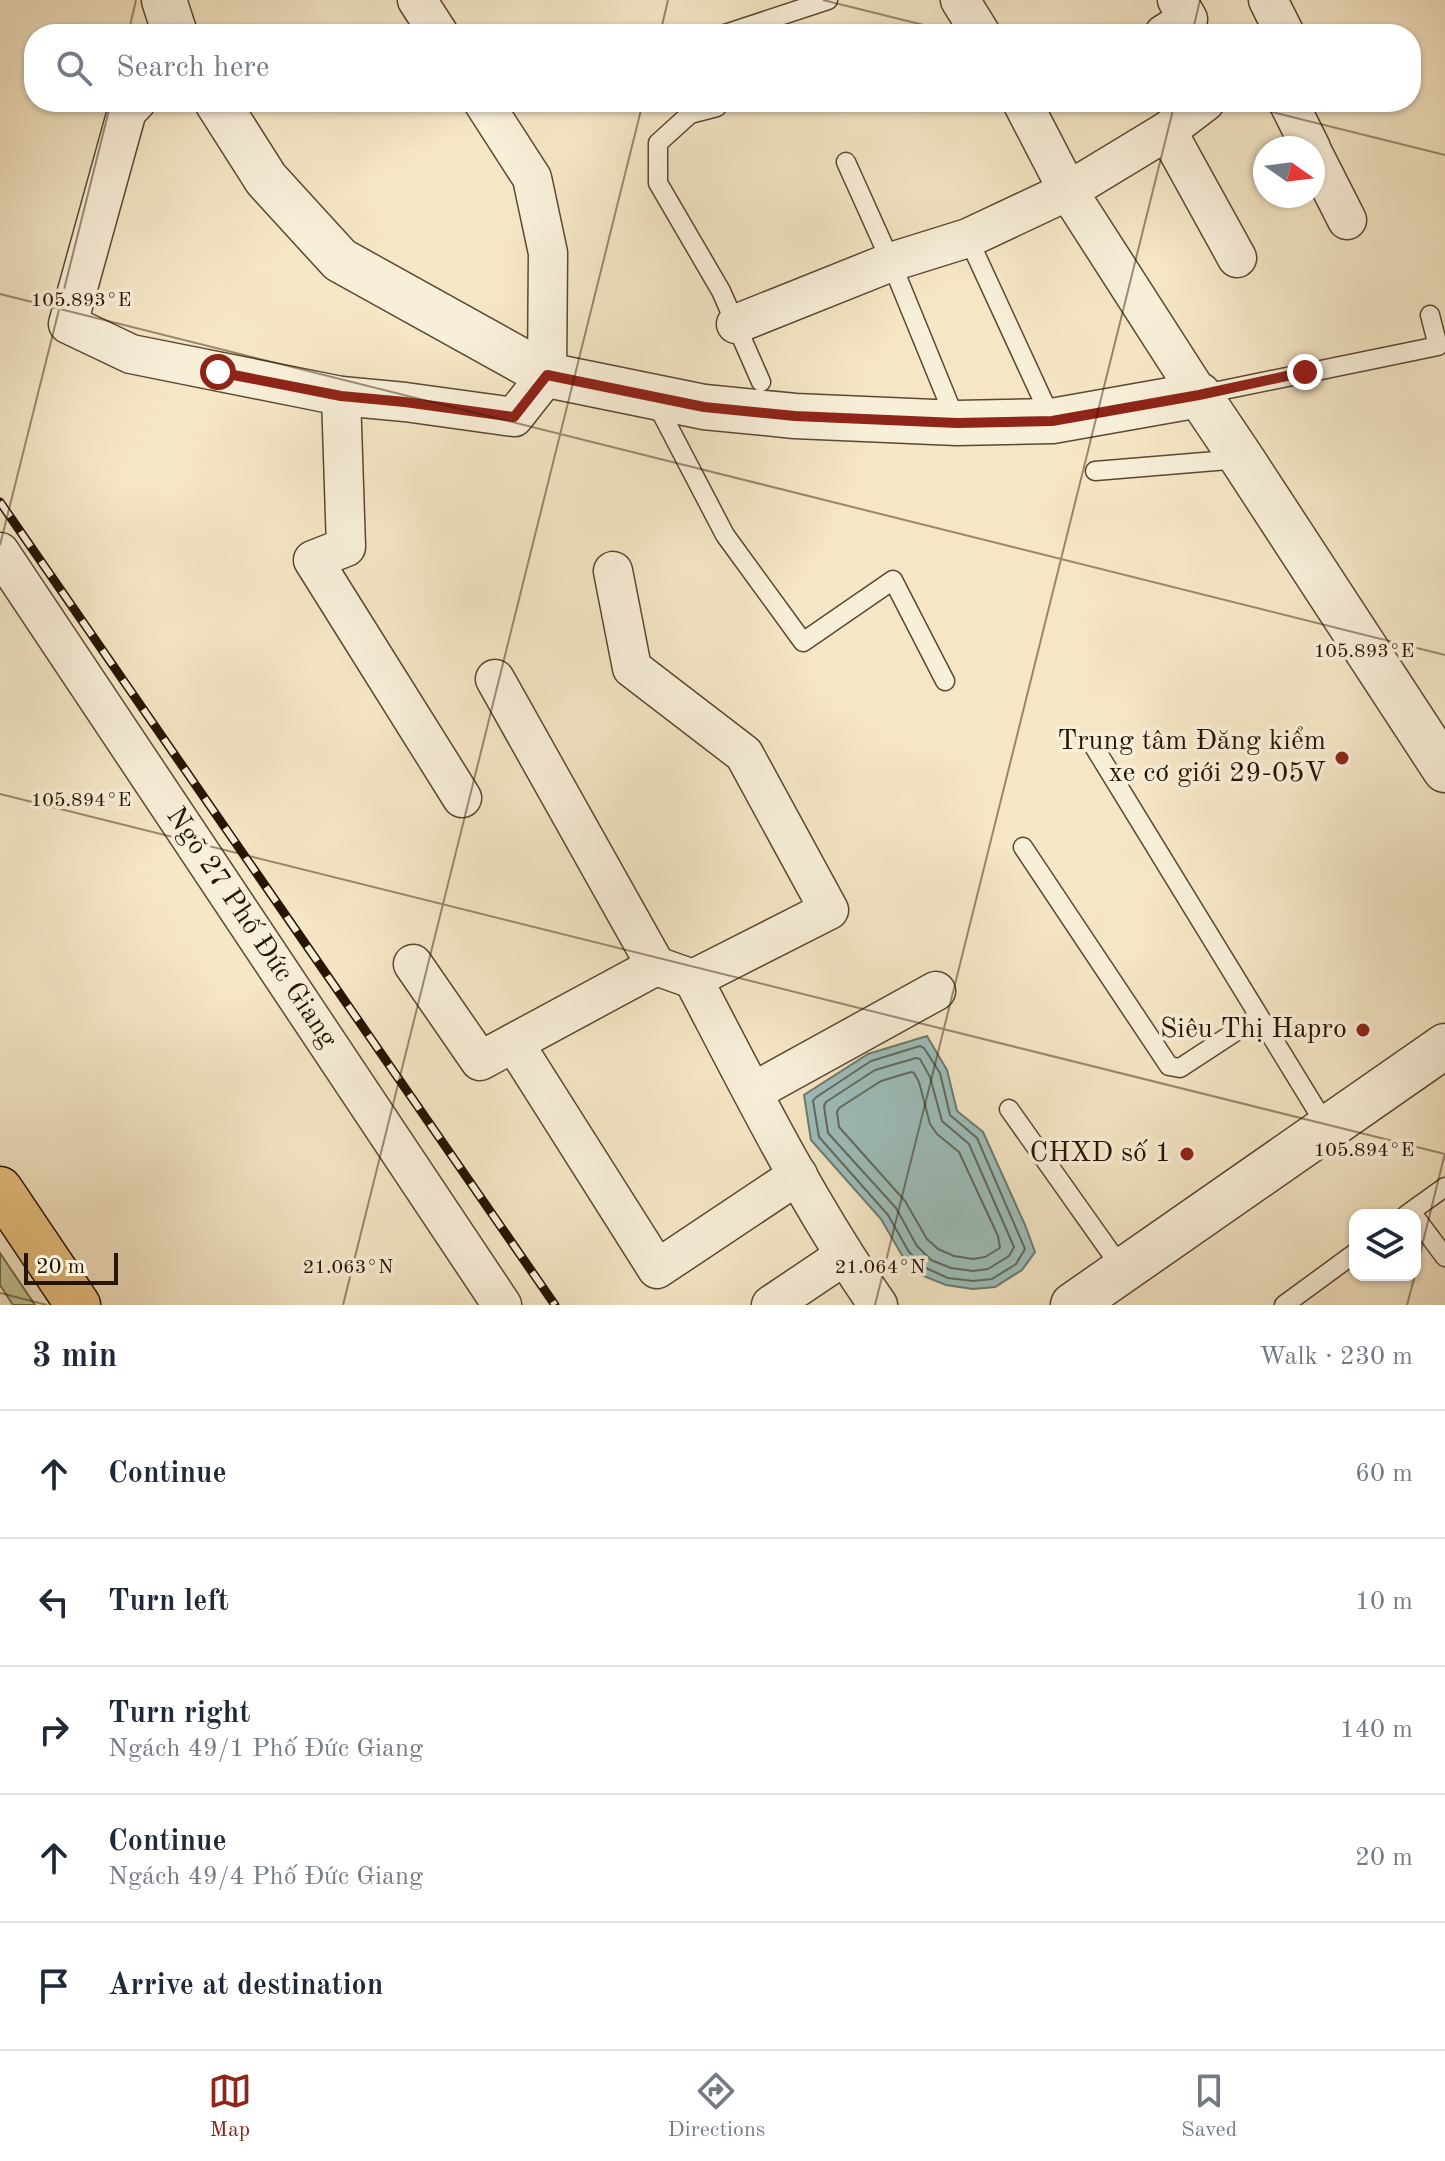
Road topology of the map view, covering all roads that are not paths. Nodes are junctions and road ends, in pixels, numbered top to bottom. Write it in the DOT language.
graph roads {
  1 [pos="164,0"];
  2 [pos="417,0"];
  3 [pos="828,0"];
  4 [pos="1177,0"];
  5 [pos="1268,0"];
  6 [pos="172,24"];
  7 [pos="433,24"];
  8 [pos="755,24"];
  9 [pos="1180,24"];
  10 [pos="1280,24"];
  11 [pos="127,112"];
  12 [pos="223,112"];
  13 [pos="489,112"];
  14 [pos="698,112"];
  15 [pos="1038,112"];
  16 [pos="1192,112"];
  17 [pos="1293,112"];
  18 [pos="1167,131"];
  19 [pos="1305,136"];
  20 [pos="846,162"];
  21 [pos="1325,176"];
  22 [pos="1068,191"];
  23 [pos="1347,220"];
  24 [pos="968,238"];
  25 [pos="1237,258"];
  26 [pos="891,262"];
  27 [pos="1430,315"];
  28 [pos="736,324"];
  29 [pos="547,375"];
  30 [pos="761,382"];
  31 [pos="1199,395"];
  32 [pos="341,396"];
  33 [pos="653,397"];
  34 [pos="1052,421"];
  35 [pos="957,423"];
  36 [pos="1242,459"];
  37 [pos="1095,471"];
  38 [pos="0,552"];
  39 [pos="613,571"];
  40 [pos="495,679"];
  41 [pos="945,681"];
  42 [pos="1093,745"];
  43 [pos="1445,770"];
  44 [pos="462,798"];
  45 [pos="1023,847"];
  46 [pos="413,964"];
  47 [pos="656,966"];
  48 [pos="693,979"];
  49 [pos="936,991"];
  50 [pos="1258,1017"];
  51 [pos="514,1043"];
  52 [pos="1443,1052"];
  53 [pos="753,1092"];
  54 [pos="1009,1109"];
  55 [pos="1327,1127"];
  56 [pos="798,1175"];
  57 [pos="1445,1187"];
  58 [pos="0,1189"];
  59 [pos="1417,1209"];
  60 [pos="1421,1227"];
  61 [pos="844,1256"];
  62 [pos="1349,1257"];
  63 [pos="1445,1257"];
  64 [pos="1123,1270"];
  65 [pos="78,1305"];
  66 [pos="502,1305"];
  67 [pos="771,1305"];
  68 [pos="878,1305"];
  69 [pos="1073,1305"];
  70 [pos="1284,1305"];
  1 -- 6 [label="street"];
  2 -- 7 [label="street"];
  3 -- 8 [label="lane"];
  4 -- 9 [label="street"];
  5 -- 10 [label="street"];
  11 -- 32 [label="street"];
  12 -- 29 [label="street"];
  13 -- 29 [label="street"];
  14 -- 28 [label="lane"];
  15 -- 22 [label="street"];
  16 -- 18 [label="street"];
  17 -- 19 [label="street"];
  18 -- 22 [label="street"];
  18 -- 25 [label="street"];
  20 -- 26 [label="lane"];
  21 -- 23 [label="street"];
  22 -- 24 [label="street"];
  22 -- 31 [label="street"];
  24 -- 26 [label="street"];
  24 -- 34 [label="lane"];
  26 -- 28 [label="street"];
  26 -- 35 [label="lane"];
  27 -- 31 [label="lane"];
  28 -- 30 [label="lane"];
  29 -- 32 [label="street"];
  29 -- 33 [label="street"];
  31 -- 34 [label="street"];
  31 -- 36 [label="street"];
  32 -- 44 [label="street"];
  33 -- 35 [label="street"];
  33 -- 41 [label="lane"];
  34 -- 35 [label="street"];
  36 -- 37 [label="lane"];
  36 -- 43 [label="street"];
  38 -- 66 [label="street, Ngõ 27 Phố Đức Giang"];
  39 -- 48 [label="street"];
  40 -- 47 [label="street"];
  42 -- 50 [label="lane"];
  45 -- 50 [label="lane"];
  46 -- 51 [label="street"];
  47 -- 48 [label="street"];
  47 -- 51 [label="street"];
  48 -- 53 [label="street"];
  49 -- 53 [label="street"];
  50 -- 55 [label="lane"];
  51 -- 56 [label="street"];
  52 -- 55 [label="street"];
  53 -- 56 [label="street"];
  54 -- 64 [label="lane"];
  55 -- 64 [label="street"];
  56 -- 61 [label="street"];
  57 -- 59 [label="lane"];
  58 -- 65 [label="main road"];
  60 -- 63 [label="lane"];
  61 -- 67 [label="street"];
  61 -- 68 [label="street"];
  62 -- 70 [label="lane"];
  64 -- 69 [label="street"];
}
